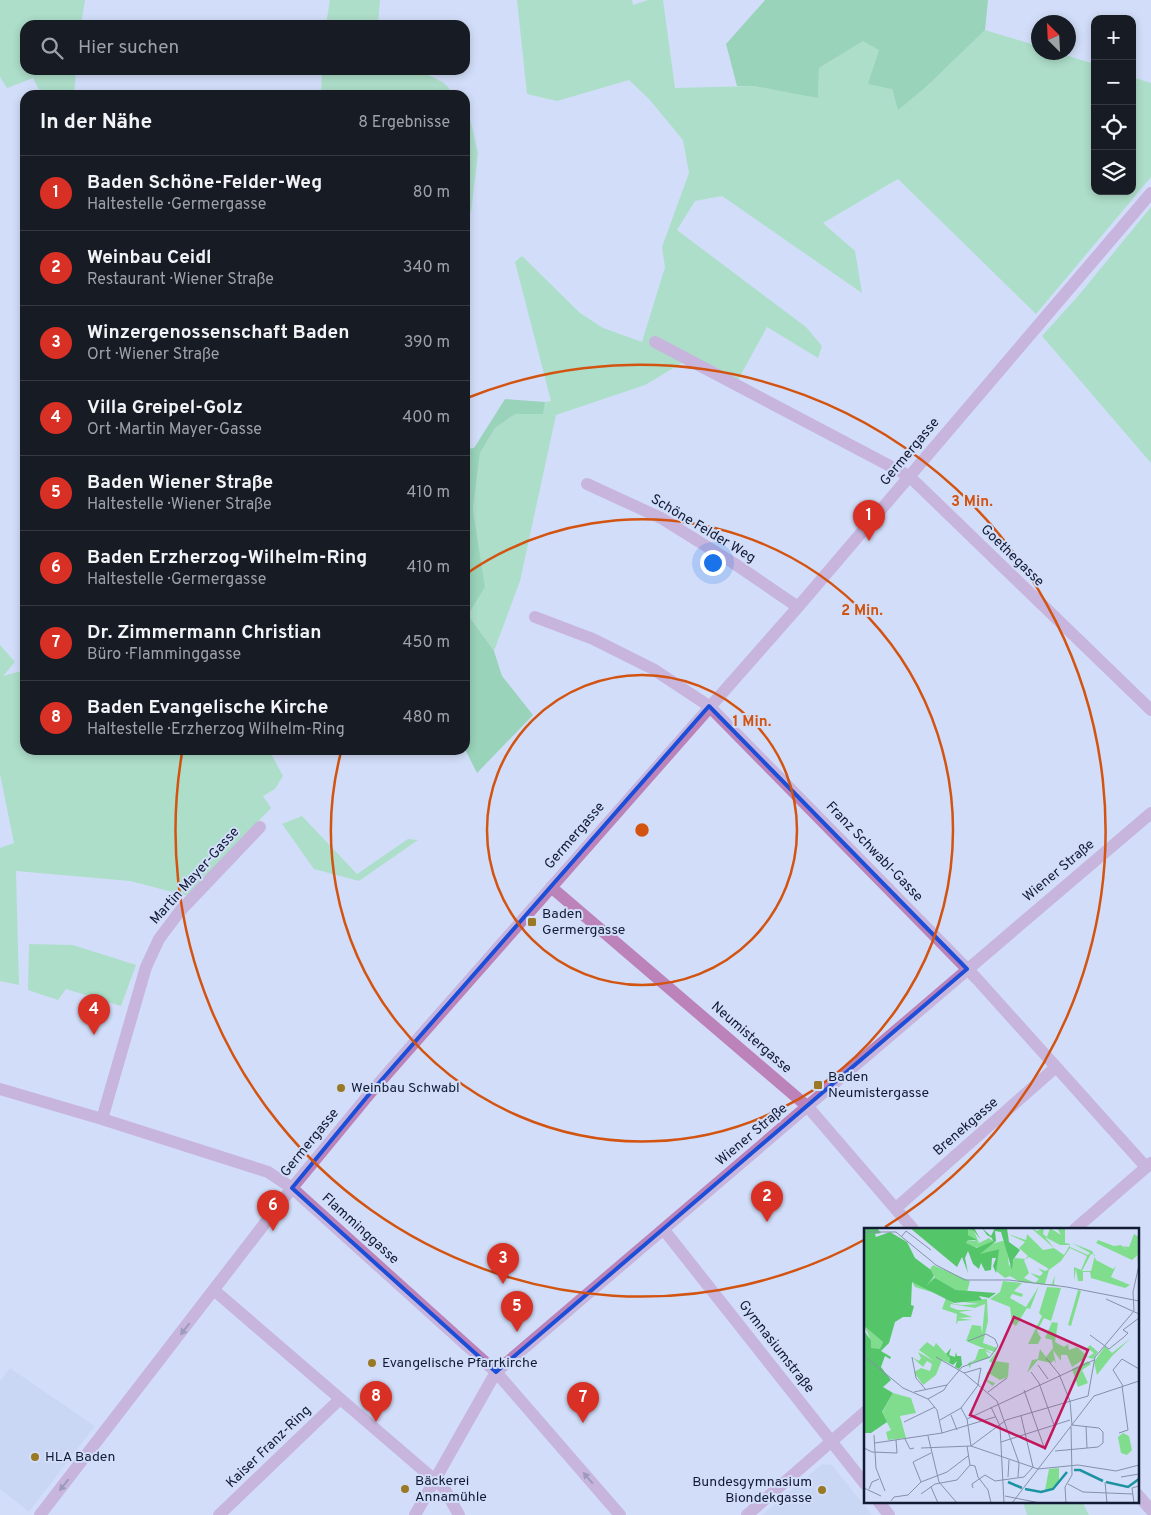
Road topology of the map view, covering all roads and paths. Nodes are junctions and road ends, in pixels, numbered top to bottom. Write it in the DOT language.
graph roads {
  1 [pos="1151,193"];
  2 [pos="655,342"];
  3 [pos="909,476"];
  4 [pos="587,484"];
  5 [pos="798,607"];
  6 [pos="535,617"];
  7 [pos="709,706"];
  8 [pos="1151,710"];
  9 [pos="1151,813"];
  10 [pos="260,827"];
  11 [pos="551,887"];
  12 [pos="967,969"];
  13 [pos="1056,1067"];
  14 [pos="0,1089"];
  15 [pos="808,1107"];
  16 [pos="102,1119"];
  17 [pos="1148,1165"];
  18 [pos="292,1188"];
  19 [pos="896,1208"];
  20 [pos="912,1228"];
  21 [pos="1076,1228"];
  22 [pos="664,1230"];
  23 [pos="215,1291"];
  24 [pos="496,1372"];
  25 [pos="339,1400"];
  26 [pos="864,1413"];
  27 [pos="831,1441"];
  28 [pos="434,1480"];
  29 [pos="864,1483"];
  30 [pos="1138,1495"];
  31 [pos="879,1502"];
  32 [pos="1151,1510"];
  33 [pos="40,1515"];
  34 [pos="218,1515"];
  35 [pos="415,1515"];
  36 [pos="459,1515"];
  37 [pos="620,1515"];
  38 [pos="747,1515"];
  39 [pos="889,1515"];
  1 -- 3 [label="street, Germergasse"];
  2 -- 3 [label="street, Goethegasse"];
  3 -- 5 [label="street, Germergasse"];
  3 -- 8 [label="street, Goethegasse"];
  4 -- 5 [label="street, Schöne Felder Weg"];
  5 -- 7 [label="street, Germergasse"];
  6 -- 7 [label="street, Franz Schwabl-Gasse"];
  7 -- 11 [label="street, Germergasse"];
  7 -- 12 [label="street, Franz Schwabl-Gasse"];
  9 -- 12 [label="street, Wiener Straße"];
  10 -- 16 [label="street, Martin Mayer-Gasse"];
  11 -- 15 [label="street, Neumistergasse"];
  11 -- 18 [label="street, Germergasse"];
  12 -- 13 [label="street, Franz Schwabl-Gasse"];
  12 -- 15 [label="street, Wiener Straße"];
  13 -- 17 [label="street, Franz Schwabl-Gasse"];
  13 -- 19 [label="street, Brenekgasse"];
  14 -- 16 [label="street, Flamminggasse"];
  15 -- 19 [label="street, Neumistergasse"];
  15 -- 22 [label="street, Wiener Straße"];
  16 -- 18 [label="street, Flamminggasse"];
  17 -- 21 [label="street"];
  18 -- 23 [label="street, Germergasse"];
  18 -- 24 [label="street, Flamminggasse"];
  19 -- 20 [label="street, Neumistergasse"];
  22 -- 24 [label="street, Wiener Straße"];
  22 -- 27 [label="street, Gymnasiumstraße"];
  23 -- 25 [label="street"];
  23 -- 33 [label="street, Germergasse, one-way"];
  24 -- 28 [label="street, Wiener Straße"];
  37 -- 24 [label="street, Flamminggasse, one-way"];
  25 -- 28 [label="street"];
  25 -- 34 [label="street, Kaiser Franz-Ring"];
  26 -- 27 [label="street"];
  27 -- 29 [label="street, Gymnasiumstraße"];
  27 -- 38 [label="street"];
  28 -- 35 [label="street, Wiener Straße"];
  28 -- 36 [label="street"];
  30 -- 32 [label="street"];
  31 -- 39 [label="street"];
}
